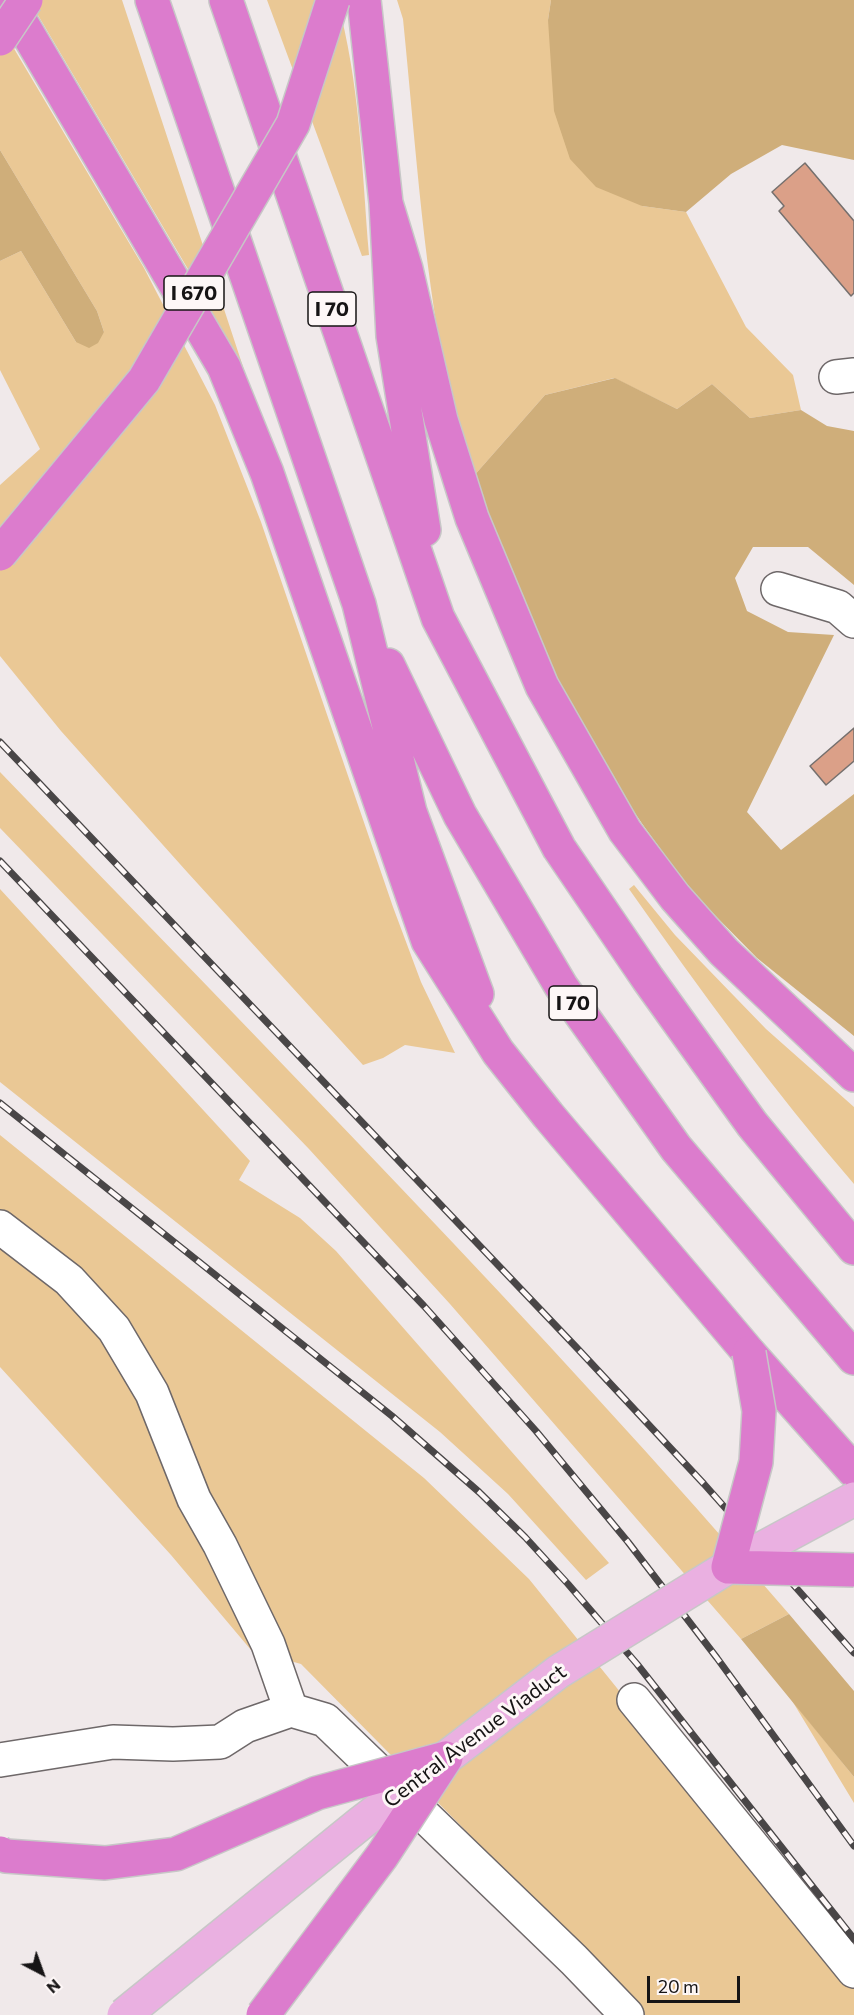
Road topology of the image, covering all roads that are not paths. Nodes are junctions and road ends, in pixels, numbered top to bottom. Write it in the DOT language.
graph roads {
  1 [pos="8,0"];
  2 [pos="26,0"];
  3 [pos="152,0"];
  4 [pos="226,0"];
  5 [pos="333,0"];
  6 [pos="364,0"];
  7 [pos="0,39"];
  8 [pos="386,203"];
  9 [pos="0,554"];
  10 [pos="778,589"];
  11 [pos="359,604"];
  12 [pos="438,618"];
  13 [pos="854,621"];
  14 [pos="498,1053"];
  15 [pos="854,1075"];
  16 [pos="0,1227"];
  17 [pos="854,1248"];
  18 [pos="750,1353"];
  19 [pos="854,1358"];
  20 [pos="854,1471"];
  21 [pos="854,1499"];
  22 [pos="728,1567"];
  23 [pos="854,1570"];
  24 [pos="634,1701"];
  25 [pos="291,1710"];
  26 [pos="446,1758"];
  27 [pos="0,1760"];
  28 [pos="0,1853"];
  29 [pos="854,1971"];
  30 [pos="124,2015"];
  31 [pos="263,2015"];
  32 [pos="627,2015"];
  1 -- 14 [label="highway"];
  2 -- 7 [label="highway, bridge"];
  3 -- 11 [label="highway, I 70"];
  4 -- 12 [label="highway, I 70"];
  5 -- 9 [label="highway, I 670, bridge"];
  6 -- 8 [label="highway"];
  8 -- 12 [label="highway"];
  8 -- 15 [label="highway"];
  10 -- 13 [label="street"];
  11 -- 14 [label="highway"];
  11 -- 19 [label="highway, I 70"];
  12 -- 17 [label="highway, I 70"];
  14 -- 18 [label="highway"];
  16 -- 25 [label="street"];
  18 -- 20 [label="highway"];
  18 -- 22 [label="highway, bridge"];
  21 -- 22 [label="main road, Central Avenue Viaduct, bridge"];
  22 -- 23 [label="highway, bridge"];
  22 -- 26 [label="main road, Central Avenue Viaduct, bridge"];
  24 -- 29 [label="street"];
  25 -- 27 [label="street"];
  25 -- 32 [label="street"];
  26 -- 28 [label="highway, bridge"];
  26 -- 30 [label="main road, Central Avenue Viaduct, bridge"];
  26 -- 31 [label="highway, bridge"];
}
